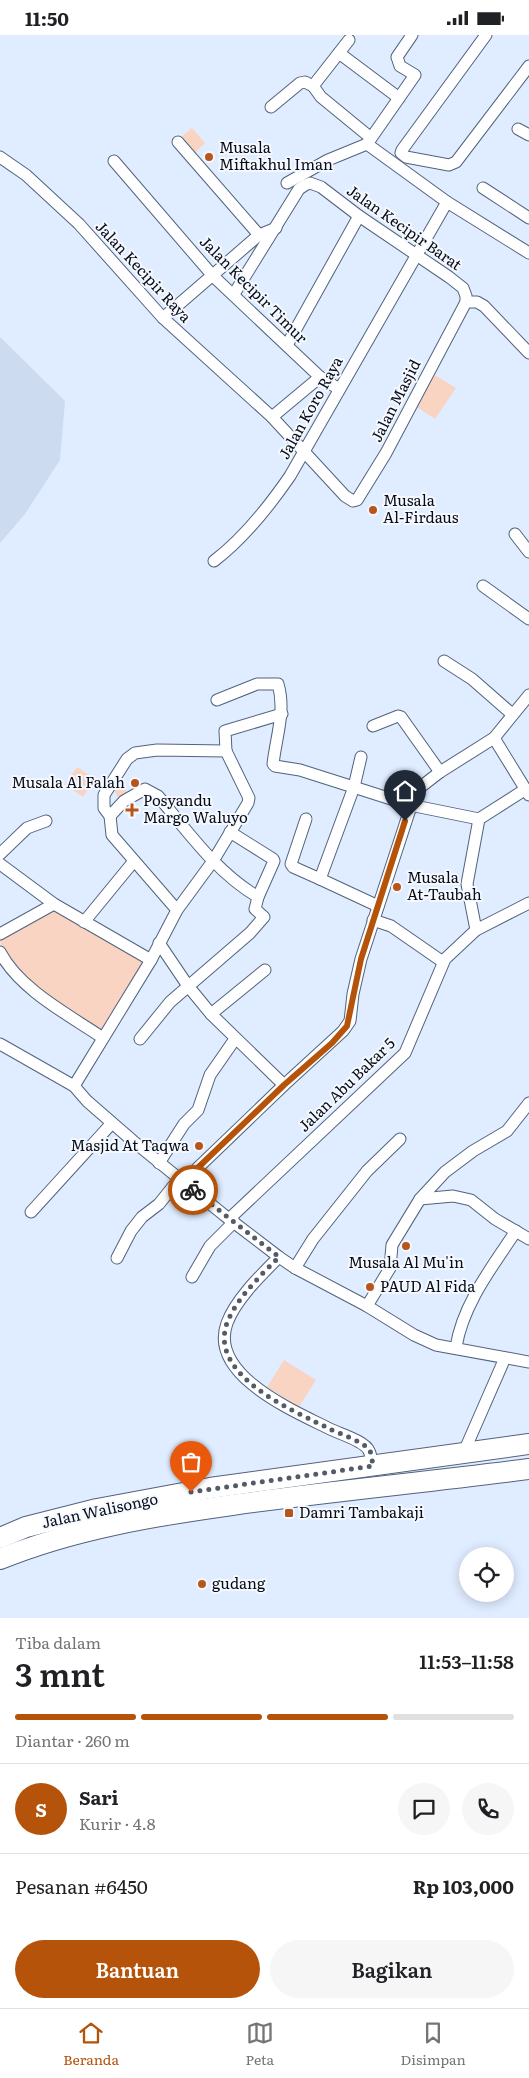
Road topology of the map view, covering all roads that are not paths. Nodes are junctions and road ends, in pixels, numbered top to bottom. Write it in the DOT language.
graph roads {
  1 [pos="412,35"];
  2 [pos="486,35"];
  3 [pos="349,40"];
  4 [pos="339,53"];
  5 [pos="529,66"];
  6 [pos="313,86"];
  7 [pos="399,98"];
  8 [pos="271,107"];
  9 [pos="518,129"];
  10 [pos="529,135"];
  11 [pos="369,141"];
  12 [pos="178,142"];
  13 [pos="0,157"];
  14 [pos="114,161"];
  15 [pos="287,183"];
  16 [pos="483,188"];
  17 [pos="447,202"];
  18 [pos="359,216"];
  19 [pos="529,219"];
  20 [pos="276,228"];
  21 [pos="259,235"];
  22 [pos="529,253"];
  23 [pos="416,255"];
  24 [pos="213,276"];
  25 [pos="234,294"];
  26 [pos="466,302"];
  27 [pos="163,318"];
  28 [pos="287,345"];
  29 [pos="529,353"];
  30 [pos="320,377"];
  31 [pos="339,389"];
  32 [pos="272,417"];
  33 [pos="306,451"];
  34 [pos="345,496"];
  35 [pos="515,534"];
  36 [pos="529,552"];
  37 [pos="214,561"];
  38 [pos="483,586"];
  39 [pos="529,619"];
  40 [pos="444,661"];
  41 [pos="529,695"];
  42 [pos="217,701"];
  43 [pos="282,714"];
  44 [pos="512,714"];
  45 [pos="373,726"];
  46 [pos="494,738"];
  47 [pos="226,751"];
  48 [pos="361,757"];
  49 [pos="440,772"];
  50 [pos="354,787"];
  51 [pos="528,792"];
  52 [pos="410,805"];
  53 [pos="110,816"];
  54 [pos="306,819"];
  55 [pos="479,819"];
  56 [pos="46,821"];
  57 [pos="230,832"];
  58 [pos="0,854"];
  59 [pos="134,861"];
  60 [pos="213,861"];
  61 [pos="0,863"];
  62 [pos="320,879"];
  63 [pos="258,897"];
  64 [pos="529,903"];
  65 [pos="54,904"];
  66 [pos="378,907"];
  67 [pos="177,910"];
  68 [pos="373,920"];
  69 [pos="84,922"];
  70 [pos="476,930"];
  71 [pos="0,934"];
  72 [pos="159,943"];
  73 [pos="0,952"];
  74 [pos="152,961"];
  75 [pos="443,962"];
  76 [pos="266,971"];
  77 [pos="188,986"];
  78 [pos="211,1014"];
  79 [pos="103,1038"];
  80 [pos="140,1039"];
  81 [pos="235,1039"];
  82 [pos="0,1044"];
  83 [pos="284,1085"];
  84 [pos="74,1086"];
  85 [pos="529,1103"];
  86 [pos="524,1119"];
  87 [pos="112,1123"];
  88 [pos="400,1139"];
  89 [pos="159,1163"];
  90 [pos="181,1181"];
  91 [pos="420,1199"];
  92 [pos="31,1212"];
  93 [pos="231,1221"];
  94 [pos="516,1231"];
  95 [pos="529,1239"];
  96 [pos="279,1257"];
  97 [pos="117,1258"];
  98 [pos="295,1268"];
  99 [pos="192,1277"];
  100 [pos="367,1306"];
  101 [pos="456,1347"];
  102 [pos="505,1357"];
  103 [pos="529,1362"];
  104 [pos="529,1445"];
  105 [pos="463,1454"];
  106 [pos="373,1466"];
  107 [pos="529,1469"];
  108 [pos="0,1538"];
  109 [pos="0,1559"];
  1 -- 7 [label="street"];
  2 -- 5 [label="street"];
  3 -- 4 [label="street"];
  4 -- 6 [label="street"];
  4 -- 7 [label="street"];
  6 -- 8 [label="street"];
  6 -- 11 [label="street"];
  7 -- 11 [label="street"];
  9 -- 10 [label="street"];
  11 -- 15 [label="street"];
  11 -- 17 [label="street"];
  12 -- 21 [label="street"];
  13 -- 27 [label="street, Jalan Kecipir Raya"];
  14 -- 24 [label="street, Jalan Kecipir Timur"];
  16 -- 19 [label="street"];
  17 -- 22 [label="street"];
  17 -- 23 [label="street, Jalan Koro Raya"];
  18 -- 20 [label="street, Jalan Kecipir Barat"];
  18 -- 23 [label="street, Jalan Kecipir Barat"];
  18 -- 28 [label="street"];
  20 -- 21 [label="street"];
  20 -- 25 [label="street"];
  21 -- 24 [label="street"];
  23 -- 26 [label="street, Jalan Kecipir Barat"];
  23 -- 31 [label="street, Jalan Koro Raya"];
  24 -- 25 [label="street, Jalan Kecipir Timur"];
  24 -- 27 [label="street"];
  25 -- 28 [label="street, Jalan Kecipir Timur"];
  26 -- 29 [label="street"];
  26 -- 34 [label="street, Jalan Masjid"];
  27 -- 32 [label="street, Jalan Kecipir Raya"];
  28 -- 30 [label="street, Jalan Kecipir Timur"];
  30 -- 31 [label="street, Jalan Kecipir Timur"];
  30 -- 32 [label="street"];
  31 -- 33 [label="street, Jalan Koro Raya"];
  32 -- 33 [label="street, Jalan Kecipir Raya"];
  33 -- 34 [label="street, Jalan Kecipir Raya"];
  33 -- 37 [label="street, Jalan Koro Raya"];
  35 -- 36 [label="street"];
  38 -- 39 [label="street"];
  40 -- 44 [label="street"];
  41 -- 44 [label="street"];
  42 -- 43 [label="street"];
  43 -- 47 [label="street"];
  43 -- 50 [label="street"];
  44 -- 46 [label="street"];
  45 -- 49 [label="street"];
  46 -- 49 [label="street"];
  46 -- 51 [label="street"];
  47 -- 53 [label="street"];
  47 -- 57 [label="street"];
  48 -- 50 [label="street"];
  49 -- 52 [label="street"];
  50 -- 52 [label="street"];
  50 -- 62 [label="street"];
  51 -- 55 [label="street"];
  52 -- 55 [label="street"];
  52 -- 66 [label="street"];
  53 -- 59 [label="street"];
  53 -- 60 [label="street"];
  54 -- 62 [label="street"];
  55 -- 70 [label="street"];
  56 -- 58 [label="street"];
  57 -- 60 [label="street"];
  57 -- 63 [label="street"];
  59 -- 67 [label="street"];
  59 -- 69 [label="street"];
  60 -- 63 [label="street"];
  60 -- 67 [label="street"];
  61 -- 65 [label="street"];
  62 -- 66 [label="street"];
  63 -- 77 [label="street"];
  64 -- 70 [label="street, Jalan Abu Bakar 5"];
  65 -- 69 [label="street"];
  65 -- 71 [label="street"];
  66 -- 68 [label="street"];
  67 -- 72 [label="street"];
  68 -- 75 [label="street"];
  68 -- 83 [label="street"];
  69 -- 74 [label="street"];
  70 -- 75 [label="street, Jalan Abu Bakar 5"];
  72 -- 74 [label="street"];
  72 -- 77 [label="street"];
  73 -- 79 [label="street"];
  74 -- 79 [label="street"];
  75 -- 93 [label="street, Jalan Abu Bakar 5"];
  76 -- 78 [label="street"];
  77 -- 78 [label="street"];
  77 -- 80 [label="street"];
  78 -- 81 [label="street"];
  79 -- 84 [label="street"];
  81 -- 83 [label="street"];
  81 -- 89 [label="street"];
  82 -- 84 [label="street"];
  83 -- 90 [label="street"];
  84 -- 87 [label="street"];
  85 -- 86 [label="street"];
  86 -- 91 [label="street"];
  87 -- 89 [label="street"];
  87 -- 92 [label="street"];
  88 -- 98 [label="street"];
  89 -- 90 [label="street"];
  90 -- 93 [label="street"];
  90 -- 97 [label="street"];
  91 -- 94 [label="street"];
  91 -- 100 [label="street"];
  93 -- 96 [label="street"];
  93 -- 99 [label="street, Jalan Abu Bakar 5"];
  94 -- 95 [label="street"];
  94 -- 101 [label="street"];
  96 -- 98 [label="street"];
  96 -- 106 [label="street"];
  98 -- 100 [label="street"];
  100 -- 101 [label="street"];
  101 -- 102 [label="street"];
  102 -- 103 [label="street"];
  102 -- 105 [label="street"];
  104 -- 105 [label="highway, Jalan Walisongo"];
  105 -- 106 [label="highway, Jalan Walisongo"];
  106 -- 108 [label="highway, Jalan Walisongo"];
  107 -- 109 [label="highway, Jalan Walisongo"];
}
